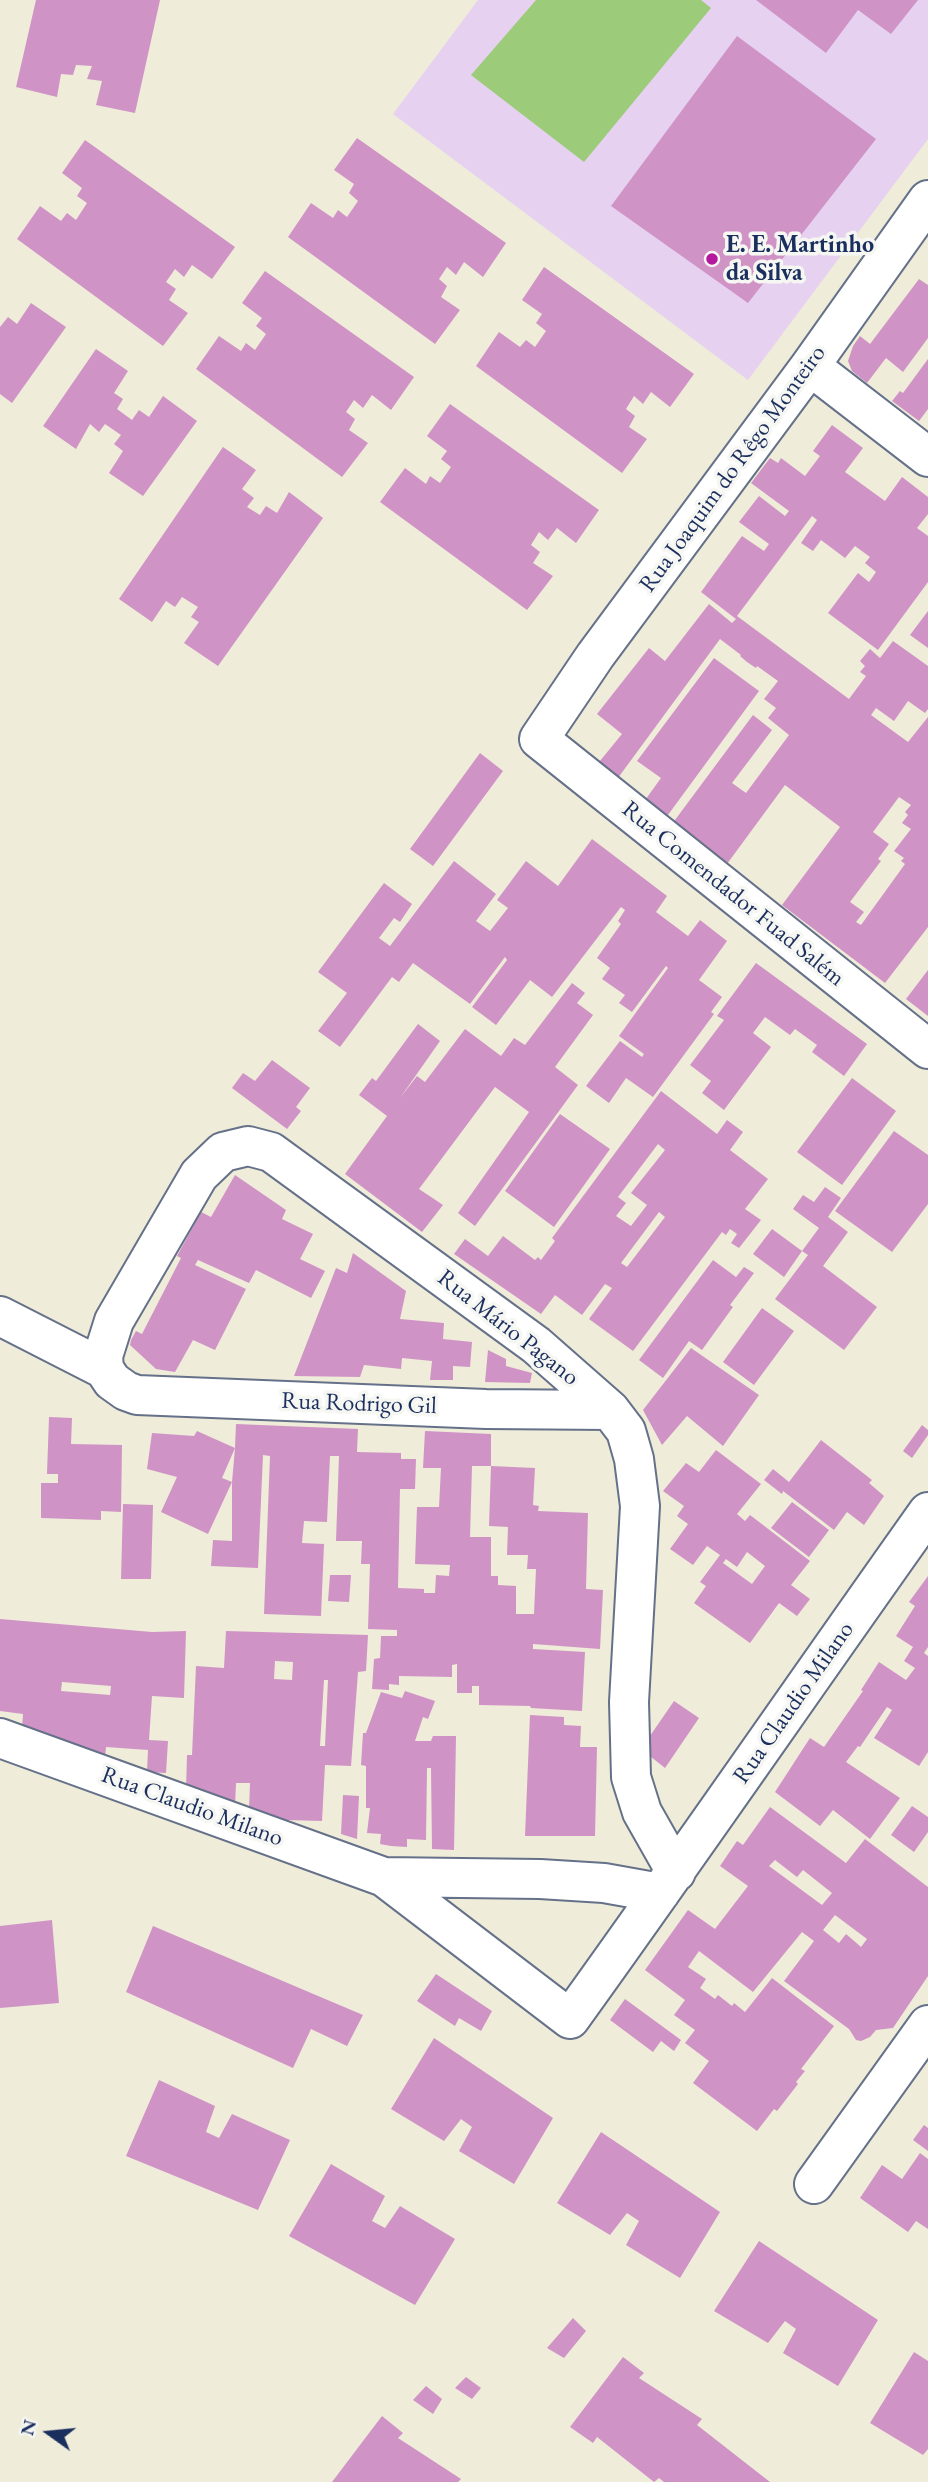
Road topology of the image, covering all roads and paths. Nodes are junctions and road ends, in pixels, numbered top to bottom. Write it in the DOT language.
graph roads {
  1 [pos="928,200"];
  2 [pos="810,366"];
  3 [pos="928,457"];
  4 [pos="538,739"];
  5 [pos="928,1049"];
  6 [pos="0,1316"];
  7 [pos="108,1375"];
  8 [pos="610,1410"];
  9 [pos="928,1512"];
  10 [pos="0,1738"];
  11 [pos="384,1877"];
  12 [pos="668,1883"];
  13 [pos="928,2025"];
  14 [pos="814,2184"];
  1 -- 2 [label="street, Rua Joaquim do Rêgo Monteiro"];
  2 -- 3 [label="street"];
  2 -- 4 [label="street, Rua Joaquim do Rêgo Monteiro"];
  4 -- 5 [label="street, Rua Comendador Fuad Salém"];
  6 -- 7 [label="street, Rua Rodrigo Gil"];
  7 -- 8 [label="street, Rua Rodrigo Gil"];
  7 -- 8 [label="street, Rua Mário Pagano"];
  8 -- 12 [label="street, Rua Mário Pagano"];
  9 -- 12 [label="street, Rua Claudio Milano"];
  10 -- 11 [label="street, Rua Claudio Milano"];
  11 -- 12 [label="street, Rua Claudio Milano"];
  11 -- 12 [label="street, Rua Claudio Milano"];
  13 -- 14 [label="street"];
}
